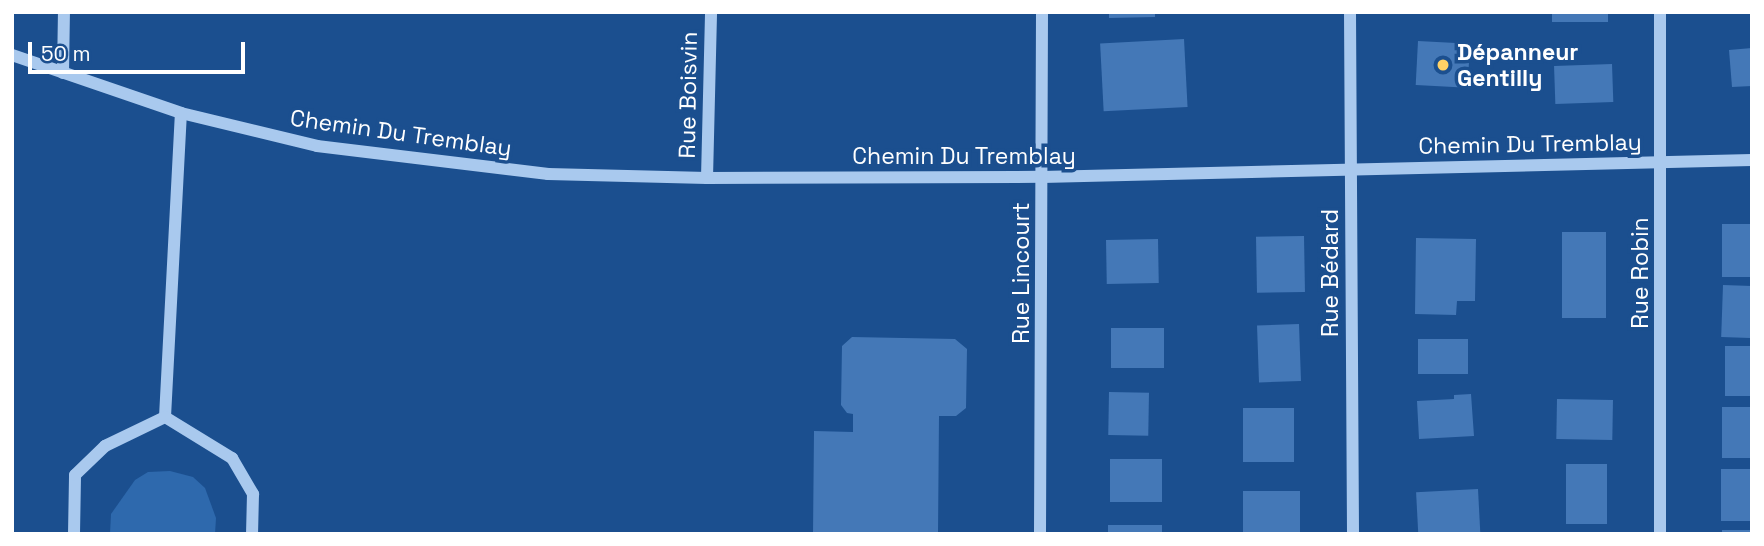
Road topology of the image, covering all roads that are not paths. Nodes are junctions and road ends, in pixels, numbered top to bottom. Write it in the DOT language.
graph roads {
  1 [pos="64,12"];
  2 [pos="711,12"];
  3 [pos="1042,12"];
  4 [pos="1350,12"];
  5 [pos="1660,12"];
  6 [pos="12,55"];
  7 [pos="63,73"];
  8 [pos="181,113"];
  9 [pos="1752,160"];
  10 [pos="1661,163"];
  11 [pos="1350,168"];
  12 [pos="1042,177"];
  13 [pos="707,178"];
  14 [pos="165,416"];
  15 [pos="74,534"];
  16 [pos="252,534"];
  17 [pos="1041,534"];
  18 [pos="1353,534"];
  19 [pos="1660,534"];
  1 -- 7 [label="street"];
  2 -- 13 [label="street, Rue Boisvin"];
  3 -- 12 [label="street, Rue Lincourt"];
  4 -- 11 [label="street, Rue Bédard"];
  5 -- 10 [label="street, Rue Robin"];
  6 -- 7 [label="street, Chemin Du Tremblay"];
  7 -- 8 [label="street, Chemin Du Tremblay"];
  8 -- 13 [label="street, Chemin Du Tremblay"];
  8 -- 14 [label="street"];
  9 -- 10 [label="street, Chemin Du Tremblay"];
  10 -- 11 [label="street, Chemin Du Tremblay"];
  10 -- 19 [label="street, Rue Robin"];
  11 -- 12 [label="street, Chemin Du Tremblay"];
  11 -- 18 [label="street, Rue Bédard"];
  12 -- 13 [label="street, Chemin Du Tremblay"];
  12 -- 17 [label="street, Rue Lincourt"];
  14 -- 15 [label="street"];
  14 -- 16 [label="street"];
}
